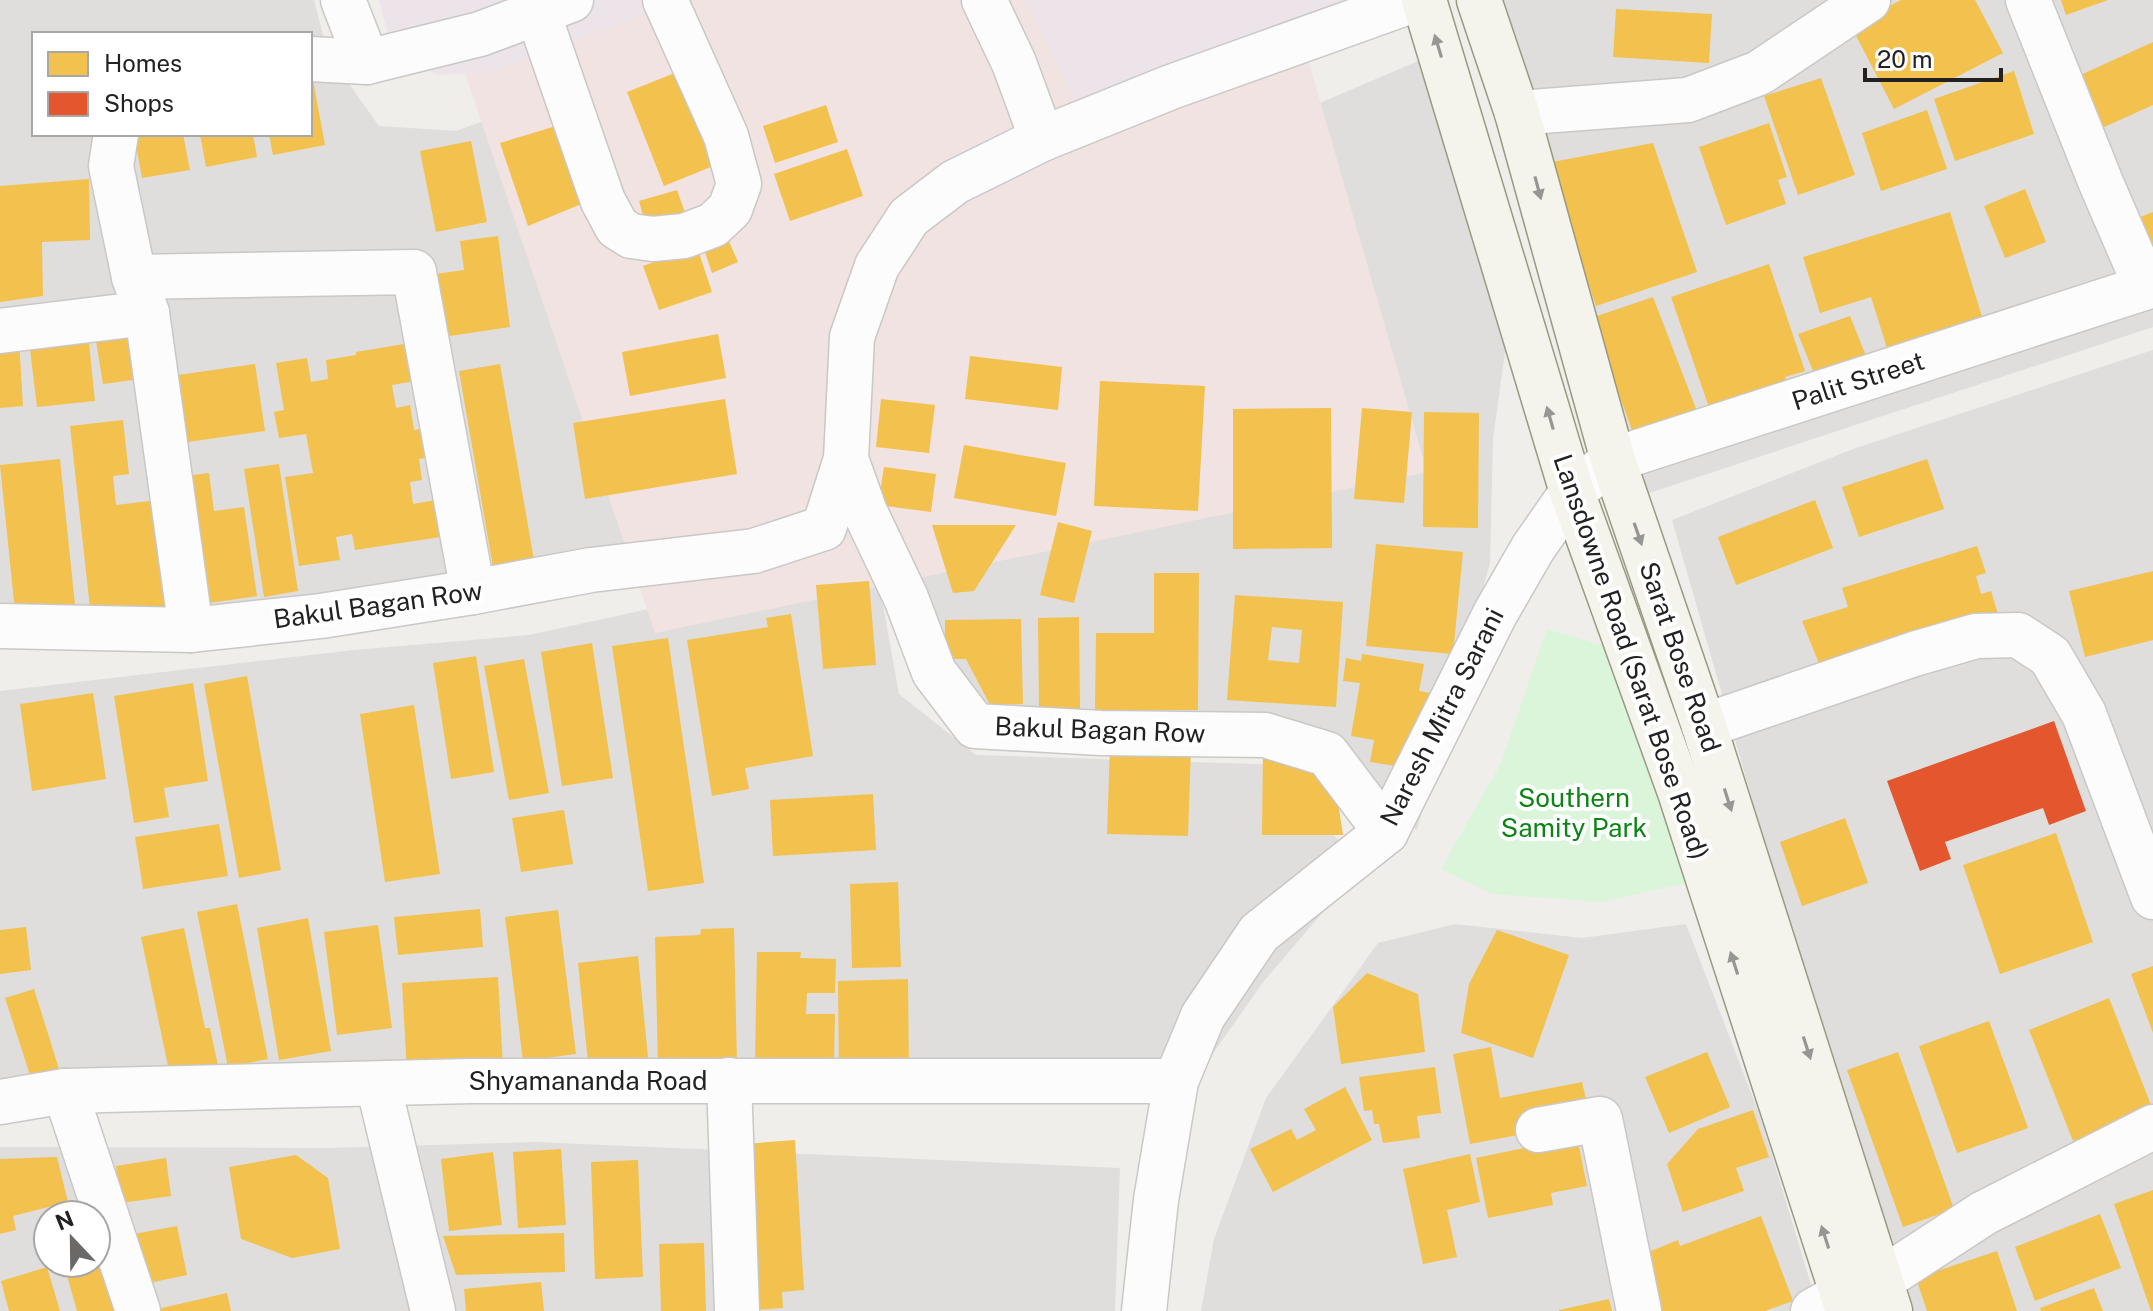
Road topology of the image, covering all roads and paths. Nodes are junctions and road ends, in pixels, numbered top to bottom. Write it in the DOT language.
graph roads {
  1 [pos="343,0"];
  2 [pos="665,0"];
  3 [pos="984,0"];
  4 [pos="1414,0"];
  5 [pos="1424,0"];
  6 [pos="1479,0"];
  7 [pos="1868,0"];
  8 [pos="2028,0"];
  9 [pos="554,6"];
  10 [pos="312,59"];
  11 [pos="367,62"];
  12 [pos="1517,113"];
  13 [pos="116,136"];
  14 [pos="1042,139"];
  15 [pos="2150,286"];
  16 [pos="141,295"];
  17 [pos="0,331"];
  18 [pos="846,459"];
  19 [pos="1613,460"];
  20 [pos="1572,492"];
  21 [pos="473,592"];
  22 [pos="0,626"];
  23 [pos="191,630"];
  24 [pos="1704,726"];
  25 [pos="1386,832"];
  26 [pos="2153,897"];
  27 [pos="729,1080"];
  28 [pos="1176,1081"];
  29 [pos="378,1084"];
  30 [pos="65,1091"];
  31 [pos="0,1102"];
  32 [pos="2153,1127"];
  33 [pos="1538,1130"];
  34 [pos="1855,1301"];
  35 [pos="138,1311"];
  36 [pos="433,1311"];
  37 [pos="737,1311"];
  38 [pos="1144,1311"];
  39 [pos="1639,1311"];
  1 -- 11 [label="street"];
  2 -- 9 [label="street"];
  3 -- 14 [label="street"];
  4 -- 14 [label="street"];
  20 -- 5 [label="main road, Lansdowne Road (Sarat Bose Road), one-way"];
  6 -- 12 [label="main road, Sarat Bose Road"];
  7 -- 12 [label="street"];
  8 -- 15 [label="street"];
  9 -- 11 [label="street"];
  10 -- 11 [label="street"];
  12 -- 19 [label="main road, Sarat Bose Road, one-way"];
  13 -- 16 [label="street"];
  14 -- 18 [label="street"];
  15 -- 19 [label="street, Palit Street"];
  16 -- 17 [label="street"];
  16 -- 21 [label="street"];
  16 -- 23 [label="street"];
  18 -- 21 [label="street, Bakul Bagan Row"];
  18 -- 25 [label="street, Bakul Bagan Row"];
  19 -- 20 [label="street, Palit Street"];
  19 -- 24 [label="main road, Sarat Bose Road, one-way"];
  20 -- 25 [label="street, Naresh Mitra Sarani"];
  34 -- 20 [label="main road, Lansdowne Road (Sarat Bose Road), one-way"];
  21 -- 23 [label="street, Bakul Bagan Row"];
  22 -- 23 [label="street, Bakul Bagan Row"];
  24 -- 26 [label="street"];
  24 -- 34 [label="main road, Sarat Bose Road, one-way"];
  25 -- 28 [label="street, Naresh Mitra Sarani"];
  27 -- 28 [label="street, Shyamananda Road"];
  27 -- 29 [label="street, Shyamananda Road"];
  27 -- 37 [label="street"];
  28 -- 38 [label="street, Naresh Mitra Sarani"];
  29 -- 30 [label="street, Shyamananda Road"];
  29 -- 36 [label="street"];
  30 -- 31 [label="street, Shyamananda Road"];
  30 -- 35 [label="street"];
  32 -- 34 [label="street"];
  33 -- 39 [label="street"];
}
